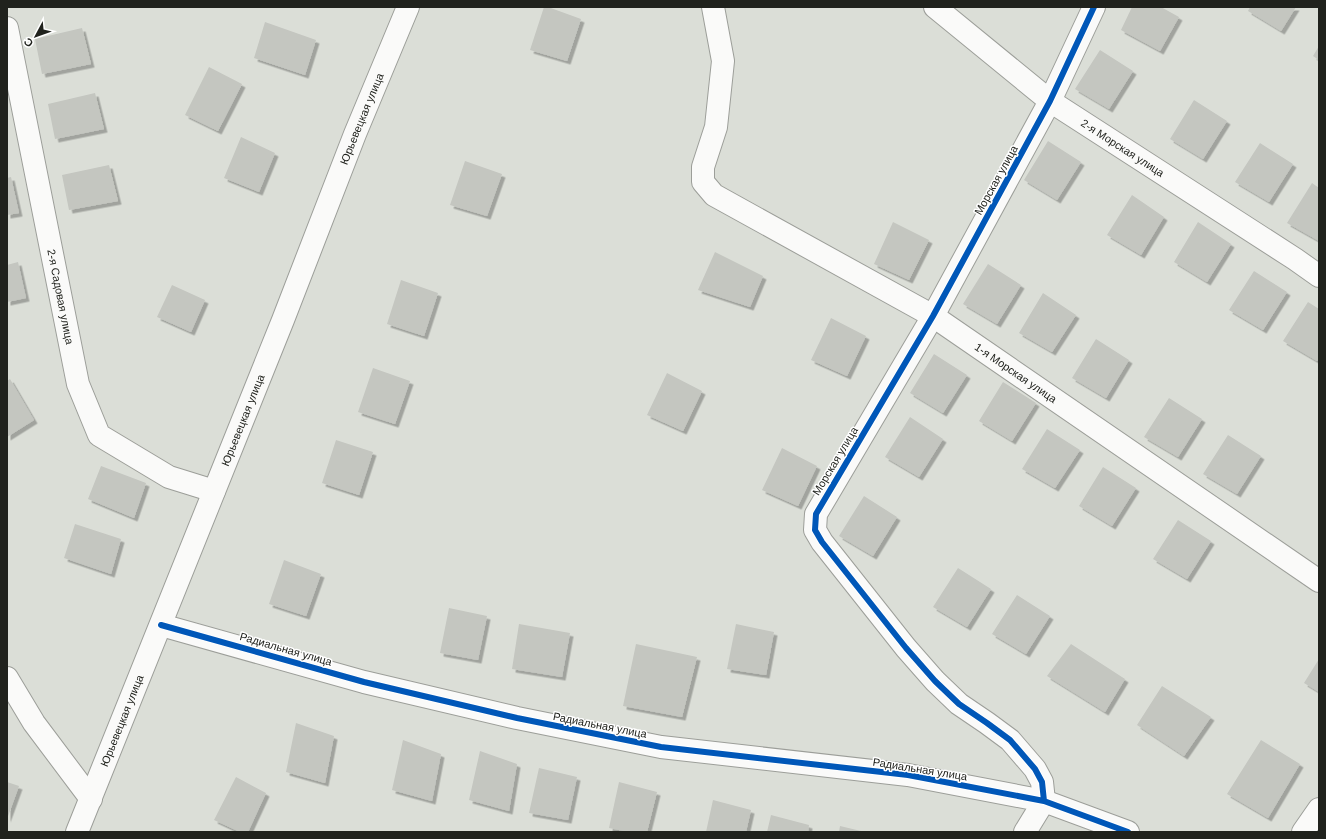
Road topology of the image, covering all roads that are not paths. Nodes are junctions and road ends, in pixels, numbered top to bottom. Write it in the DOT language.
graph roads {
  1 [pos="408,7"];
  2 [pos="713,7"];
  3 [pos="935,7"];
  4 [pos="1094,7"];
  5 [pos="7,28"];
  6 [pos="1050,101"];
  7 [pos="1319,276"];
  8 [pos="933,316"];
  9 [pos="214,492"];
  10 [pos="1319,581"];
  11 [pos="161,624"];
  12 [pos="7,678"];
  13 [pos="91,799"];
  14 [pos="1044,801"];
  15 [pos="1319,808"];
  16 [pos="77,832"];
  17 [pos="1025,832"];
  18 [pos="1128,832"];
  19 [pos="1303,832"];
  1 -- 9 [label="street, Юрьевецкая улица"];
  2 -- 8 [label="street, 1-я Морская улица"];
  3 -- 6 [label="street, 2-я Морская улица"];
  4 -- 6 [label="street, Морская улица"];
  5 -- 9 [label="street, 2-я Садовая улица"];
  6 -- 7 [label="street, 2-я Морская улица"];
  6 -- 8 [label="street, Морская улица"];
  8 -- 10 [label="street, 1-я Морская улица"];
  8 -- 14 [label="street, Морская улица"];
  9 -- 11 [label="street, Юрьевецкая улица"];
  11 -- 13 [label="street, Юрьевецкая улица"];
  11 -- 14 [label="street, Радиальная улица"];
  12 -- 13 [label="street"];
  13 -- 16 [label="street, Юрьевецкая улица"];
  14 -- 17 [label="street"];
  14 -- 18 [label="street"];
  15 -- 19 [label="street"];
}
